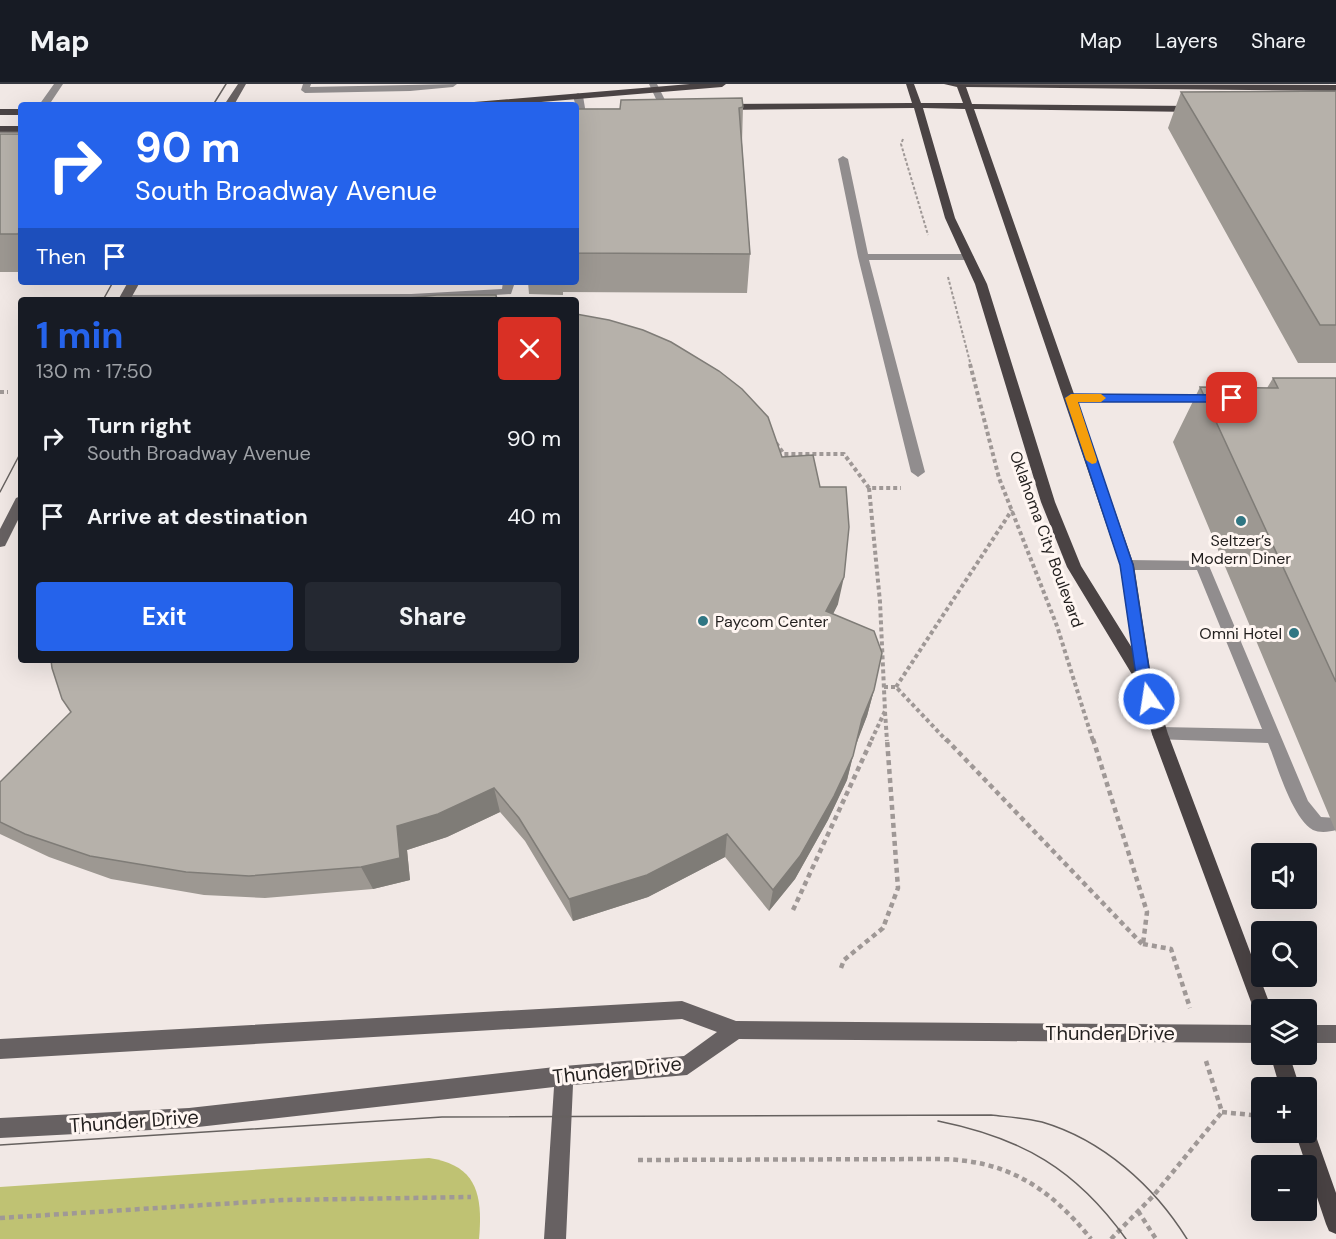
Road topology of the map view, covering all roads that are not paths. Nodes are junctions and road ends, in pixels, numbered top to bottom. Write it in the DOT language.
graph roads {
  1 [pos="59,84"];
  2 [pos="242,84"];
  3 [pos="307,84"];
  4 [pos="453,84"];
  5 [pos="722,84"];
  6 [pos="910,84"];
  7 [pos="948,84"];
  8 [pos="961,84"];
  9 [pos="654,86"];
  10 [pos="1336,88"];
  11 [pos="579,96"];
  12 [pos="46,102"];
  13 [pos="231,102"];
  14 [pos="509,102"];
  15 [pos="917,106"];
  16 [pos="969,107"];
  17 [pos="709,108"];
  18 [pos="1201,109"];
  19 [pos="665,110"];
  20 [pos="676,110"];
  21 [pos="653,111"];
  22 [pos="0,112"];
  23 [pos="18,112"];
  24 [pos="596,117"];
  25 [pos="580,119"];
  26 [pos="0,129"];
  27 [pos="18,129"];
  28 [pos="843,159"];
  29 [pos="863,257"];
  30 [pos="969,257"];
  31 [pos="508,285"];
  32 [pos="411,297"];
  33 [pos="1071,398"];
  34 [pos="1232,398"];
  35 [pos="918,472"];
  36 [pos="18,507"];
  37 [pos="0,542"];
  38 [pos="1127,565"];
  39 [pos="1144,682"];
  40 [pos="1160,734"];
  41 [pos="1273,736"];
  42 [pos="1332,824"];
  43 [pos="1259,999"];
  44 [pos="736,1030"];
  45 [pos="1251,1034"];
  46 [pos="1317,1034"];
  47 [pos="1336,1034"];
  48 [pos="0,1049"];
  49 [pos="564,1076"];
  50 [pos="0,1128"];
  51 [pos="1309,1143"];
  52 [pos="1336,1224"];
  53 [pos="555,1239"];
  1 -- 12 [label="street"];
  2 -- 13 [label="main road"];
  3 -- 4 [label="street"];
  5 -- 9 [label="main road"];
  6 -- 15 [label="main road, Oklahoma City Boulevard"];
  7 -- 8 [label="main road"];
  8 -- 10 [label="main road"];
  8 -- 16 [label="main road, Oklahoma City Boulevard"];
  9 -- 11 [label="main road"];
  9 -- 19 [label="street"];
  11 -- 14 [label="main road"];
  11 -- 25 [label="street"];
  15 -- 16 [label="main road"];
  15 -- 17 [label="main road"];
  15 -- 30 [label="main road, Oklahoma City Boulevard"];
  16 -- 18 [label="main road"];
  16 -- 33 [label="main road, Oklahoma City Boulevard"];
  19 -- 20 [label="main road"];
  19 -- 21 [label="main road"];
  22 -- 23 [label="main road"];
  24 -- 25 [label="main road"];
  26 -- 27 [label="main road"];
  28 -- 29 [label="street"];
  29 -- 30 [label="street"];
  29 -- 35 [label="street"];
  30 -- 39 [label="main road, Oklahoma City Boulevard"];
  31 -- 32 [label="street"];
  33 -- 34 [label="street"];
  33 -- 38 [label="main road, Oklahoma City Boulevard"];
  36 -- 37 [label="main road"];
  38 -- 39 [label="main road, Oklahoma City Boulevard"];
  38 -- 41 [label="street"];
  39 -- 40 [label="main road, Oklahoma City Boulevard"];
  40 -- 41 [label="street"];
  40 -- 43 [label="main road, Oklahoma City Boulevard"];
  41 -- 42 [label="street"];
  44 -- 45 [label="main road, Thunder Drive"];
  44 -- 48 [label="main road"];
  44 -- 49 [label="main road, Thunder Drive"];
  46 -- 47 [label="main road"];
  49 -- 50 [label="main road, Thunder Drive"];
  49 -- 53 [label="main road"];
  51 -- 52 [label="main road"];
}
